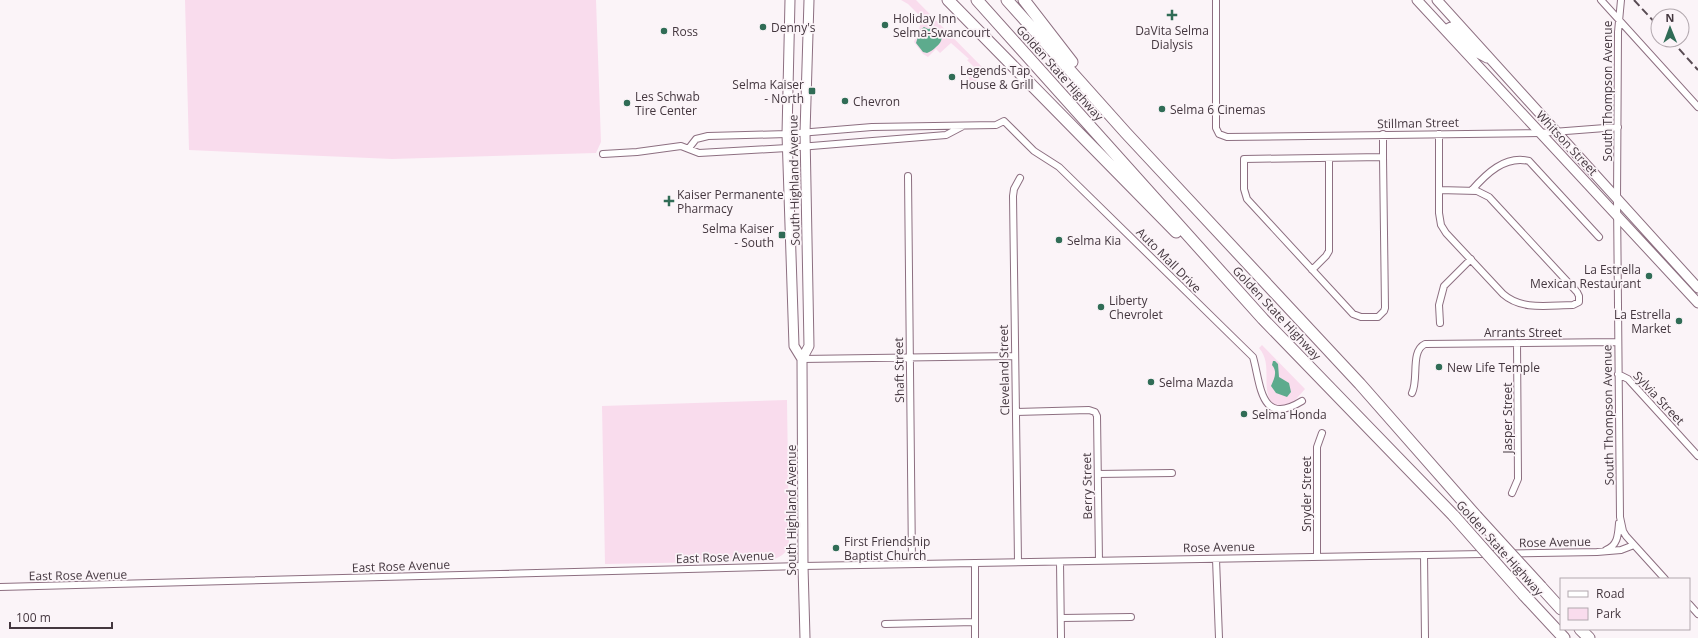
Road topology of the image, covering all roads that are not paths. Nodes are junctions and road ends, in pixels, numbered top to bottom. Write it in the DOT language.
graph roads {
  1 [pos="790,0"];
  2 [pos="809,0"];
  3 [pos="948,0"];
  4 [pos="977,0"];
  5 [pos="1007,0"];
  6 [pos="1024,0"];
  7 [pos="1216,0"];
  8 [pos="1417,0"];
  9 [pos="1437,0"];
  10 [pos="1601,0"];
  11 [pos="1621,0"];
  12 [pos="1618,19"];
  13 [pos="1445,30"];
  14 [pos="1492,60"];
  15 [pos="1698,107"];
  16 [pos="964,125"];
  17 [pos="1618,127"];
  18 [pos="1558,131"];
  19 [pos="805,133"];
  20 [pos="1126,133"];
  21 [pos="1540,133"];
  22 [pos="787,134"];
  23 [pos="1383,134"];
  24 [pos="1439,134"];
  25 [pos="805,146"];
  26 [pos="689,148"];
  27 [pos="787,148"];
  28 [pos="603,154"];
  29 [pos="1383,157"];
  30 [pos="1329,158"];
  31 [pos="908,176"];
  32 [pos="1020,178"];
  33 [pos="1439,190"];
  34 [pos="1472,190"];
  35 [pos="1617,200"];
  36 [pos="1617,215"];
  37 [pos="1599,236"];
  38 [pos="1471,259"];
  39 [pos="1312,270"];
  40 [pos="1698,288"];
  41 [pos="1698,303"];
  42 [pos="1263,319"];
  43 [pos="1440,323"];
  44 [pos="1618,342"];
  45 [pos="1517,343"];
  46 [pos="1014,356"];
  47 [pos="910,357"];
  48 [pos="802,359"];
  49 [pos="1618,374"];
  50 [pos="1412,393"];
  51 [pos="1302,400"];
  52 [pos="1016,412"];
  53 [pos="1322,433"];
  54 [pos="1698,456"];
  55 [pos="1172,473"];
  56 [pos="1098,474"];
  57 [pos="1512,493"];
  58 [pos="1620,517"];
  59 [pos="1634,545"];
  60 [pos="1597,552"];
  61 [pos="1424,555"];
  62 [pos="1317,556"];
  63 [pos="1216,559"];
  64 [pos="1099,561"];
  65 [pos="1018,562"];
  66 [pos="1060,562"];
  67 [pos="975,563"];
  68 [pos="912,564"];
  69 [pos="803,566"];
  70 [pos="1665,578"];
  71 [pos="0,587"];
  72 [pos="1690,605"];
  73 [pos="1560,608"];
  74 [pos="1698,614"];
  75 [pos="1131,617"];
  76 [pos="1062,618"];
  77 [pos="975,622"];
  78 [pos="885,624"];
  79 [pos="1581,630"];
  80 [pos="805,638"];
  81 [pos="975,638"];
  82 [pos="1061,638"];
  83 [pos="1219,638"];
  84 [pos="1425,638"];
  85 [pos="1564,638"];
  86 [pos="1589,638"];
  1 -- 22 [label="main road, South Highland Avenue"];
  2 -- 19 [label="main road, South Highland Avenue"];
  3 -- 42 [label="highway"];
  4 -- 42 [label="highway, Golden State Highway"];
  5 -- 20 [label="highway, Golden State Highway"];
  6 -- 20 [label="highway"];
  7 -- 23 [label="street, Stillman Street"];
  8 -- 13 [label="main road, Whitson Street"];
  9 -- 14 [label="main road, Whitson Street"];
  10 -- 12 [label="street"];
  11 -- 12 [label="street, South Thompson Avenue"];
  12 -- 15 [label="street"];
  12 -- 17 [label="street, South Thompson Avenue"];
  13 -- 14 [label="main road"];
  13 -- 21 [label="main road, Whitson Street"];
  14 -- 18 [label="main road, Whitson Street"];
  16 -- 19 [label="street"];
  16 -- 25 [label="street"];
  16 -- 51 [label="street, Auto Mall Drive"];
  17 -- 18 [label="street, Stillman Street"];
  17 -- 35 [label="street, South Thompson Avenue"];
  18 -- 21 [label="street, Stillman Street"];
  18 -- 35 [label="main road, Whitson Street"];
  19 -- 22 [label="street"];
  19 -- 25 [label="main road, South Highland Avenue"];
  20 -- 73 [label="highway, Golden State Highway, bridge"];
  21 -- 24 [label="street, Stillman Street"];
  21 -- 36 [label="main road, Whitson Street"];
  22 -- 26 [label="street"];
  22 -- 27 [label="main road, South Highland Avenue"];
  23 -- 24 [label="street, Stillman Street"];
  23 -- 29 [label="street"];
  24 -- 33 [label="street"];
  25 -- 27 [label="street"];
  25 -- 48 [label="main road, South Highland Avenue"];
  26 -- 27 [label="street"];
  26 -- 28 [label="street"];
  27 -- 48 [label="main road, South Highland Avenue"];
  29 -- 30 [label="street"];
  29 -- 39 [label="street"];
  30 -- 39 [label="street"];
  30 -- 39 [label="street"];
  31 -- 47 [label="street, Shaft Street"];
  32 -- 46 [label="street, Cleveland Street"];
  33 -- 34 [label="street"];
  33 -- 38 [label="street"];
  34 -- 37 [label="street"];
  34 -- 38 [label="street"];
  35 -- 36 [label="street, South Thompson Avenue"];
  35 -- 40 [label="main road, Whitson Street"];
  36 -- 41 [label="main road, Whitson Street"];
  36 -- 44 [label="street, South Thompson Avenue"];
  38 -- 43 [label="street"];
  42 -- 85 [label="highway, Golden State Highway, bridge"];
  44 -- 45 [label="street, Arrants Street"];
  44 -- 49 [label="street, South Thompson Avenue"];
  45 -- 50 [label="street, Arrants Street"];
  45 -- 57 [label="street, Jasper Street"];
  46 -- 47 [label="street"];
  46 -- 52 [label="street, Cleveland Street"];
  47 -- 48 [label="street"];
  47 -- 68 [label="street, Shaft Street"];
  48 -- 69 [label="main road, South Highland Avenue"];
  49 -- 54 [label="street, Sylvia Street"];
  49 -- 58 [label="street, South Thompson Avenue"];
  52 -- 56 [label="street, Berry Street"];
  52 -- 65 [label="street, Cleveland Street"];
  53 -- 62 [label="street, Snyder Street"];
  55 -- 56 [label="street"];
  56 -- 64 [label="street, Berry Street"];
  58 -- 59 [label="street, South Thompson Avenue"];
  58 -- 60 [label="street, South Thompson Avenue"];
  59 -- 60 [label="street, Rose Avenue"];
  59 -- 70 [label="street, South Thompson Avenue"];
  60 -- 61 [label="street, Rose Avenue"];
  61 -- 62 [label="street, Rose Avenue"];
  61 -- 84 [label="street"];
  62 -- 63 [label="street, Rose Avenue"];
  63 -- 64 [label="street, Rose Avenue"];
  63 -- 83 [label="street"];
  64 -- 66 [label="street, Rose Avenue"];
  65 -- 66 [label="street, Rose Avenue"];
  65 -- 67 [label="street, Rose Avenue"];
  66 -- 76 [label="street"];
  67 -- 68 [label="street, Rose Avenue"];
  67 -- 77 [label="street"];
  68 -- 69 [label="street, Rose Avenue"];
  69 -- 71 [label="street, East Rose Avenue"];
  69 -- 80 [label="main road, South Highland Avenue"];
  72 -- 74 [label="street"];
  75 -- 76 [label="street"];
  76 -- 82 [label="street"];
  77 -- 78 [label="street"];
  77 -- 81 [label="street"];
  79 -- 86 [label="highway"];
}
